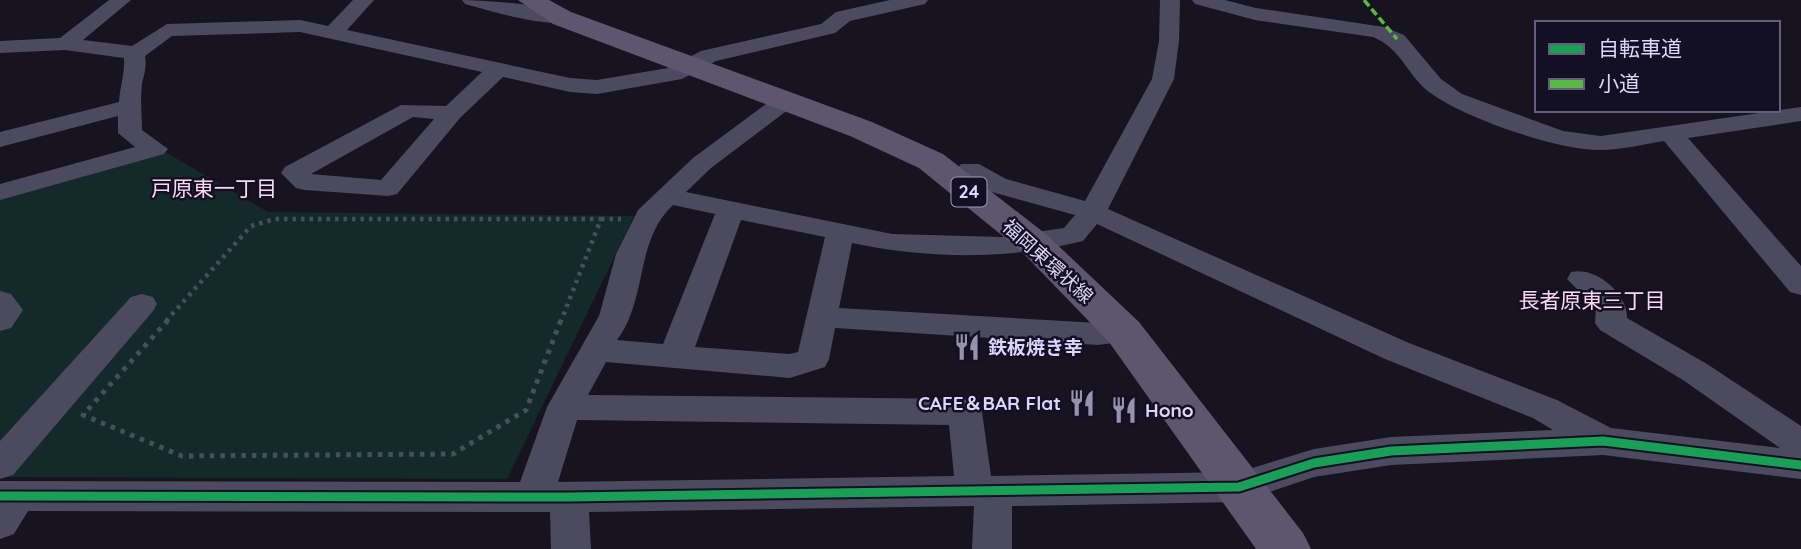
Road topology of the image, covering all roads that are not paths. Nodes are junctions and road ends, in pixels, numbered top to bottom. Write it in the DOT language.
graph roads {
  1 [pos="121,0"];
  2 [pos="364,0"];
  3 [pos="472,0"];
  4 [pos="531,0"];
  5 [pos="825,0"];
  6 [pos="918,0"];
  7 [pos="1202,0"];
  8 [pos="1164,1"];
  9 [pos="847,6"];
  10 [pos="562,18"];
  11 [pos="333,33"];
  12 [pos="65,44"];
  13 [pos="0,47"];
  14 [pos="134,53"];
  15 [pos="688,67"];
  16 [pos="499,69"];
  17 [pos="785,101"];
  18 [pos="132,105"];
  19 [pos="452,113"];
  20 [pos="1801,114"];
  21 [pos="1672,135"];
  22 [pos="0,140"];
  23 [pos="970,169"];
  24 [pos="0,192"];
  25 [pos="667,196"];
  26 [pos="731,209"];
  27 [pos="1093,212"];
  28 [pos="840,232"];
  29 [pos="1034,243"];
  30 [pos="1582,279"];
  31 [pos="1801,285"];
  32 [pos="0,301"];
  33 [pos="142,304"];
  34 [pos="824,317"];
  35 [pos="0,321"];
  36 [pos="1124,332"];
  37 [pos="596,350"];
  38 [pos="675,356"];
  39 [pos="564,407"];
  40 [pos="1603,441"];
  41 [pos="1801,444"];
  42 [pos="1801,465"];
  43 [pos="1239,487"];
  44 [pos="984,491"];
  45 [pos="5,495"];
  46 [pos="551,496"];
  47 [pos="571,549"];
  48 [pos="992,549"];
  49 [pos="1286,549"];
  1 -- 12 [label="street"];
  2 -- 11 [label="street"];
  3 -- 10 [label="street"];
  4 -- 10 [label="main road, 福岡東環状線 / 24"];
  5 -- 9 [label="street"];
  6 -- 9 [label="street"];
  7 -- 21 [label="street"];
  8 -- 27 [label="street"];
  9 -- 15 [label="street"];
  10 -- 15 [label="main road, 福岡東環状線 / 24"];
  11 -- 14 [label="street"];
  11 -- 16 [label="street"];
  12 -- 13 [label="street"];
  12 -- 14 [label="street"];
  14 -- 18 [label="street"];
  15 -- 16 [label="street"];
  15 -- 17 [label="main road, 福岡東環状線 / 24"];
  16 -- 19 [label="street"];
  17 -- 25 [label="street"];
  17 -- 29 [label="main road, 福岡東環状線 / 24"];
  18 -- 22 [label="street"];
  18 -- 24 [label="street"];
  19 -- 19 [label="street"];
  20 -- 21 [label="street"];
  21 -- 31 [label="street"];
  23 -- 27 [label="street"];
  25 -- 26 [label="street"];
  25 -- 37 [label="street"];
  26 -- 28 [label="street"];
  26 -- 38 [label="street"];
  27 -- 29 [label="street"];
  27 -- 40 [label="street"];
  28 -- 29 [label="street"];
  28 -- 34 [label="street"];
  29 -- 36 [label="main road, 福岡東環状線 / 24"];
  30 -- 41 [label="street"];
  32 -- 35 [label="street"];
  33 -- 45 [label="street"];
  34 -- 36 [label="street"];
  34 -- 38 [label="street"];
  36 -- 43 [label="main road, 福岡東環状線 / 24"];
  37 -- 38 [label="street"];
  37 -- 39 [label="street"];
  39 -- 44 [label="street"];
  39 -- 46 [label="street"];
  40 -- 42 [label="street"];
  40 -- 43 [label="street"];
  43 -- 44 [label="street"];
  43 -- 49 [label="main road, 福岡東環状線 / 24"];
  44 -- 46 [label="street"];
  44 -- 48 [label="street"];
  45 -- 46 [label="street"];
  46 -- 47 [label="street"];
}
